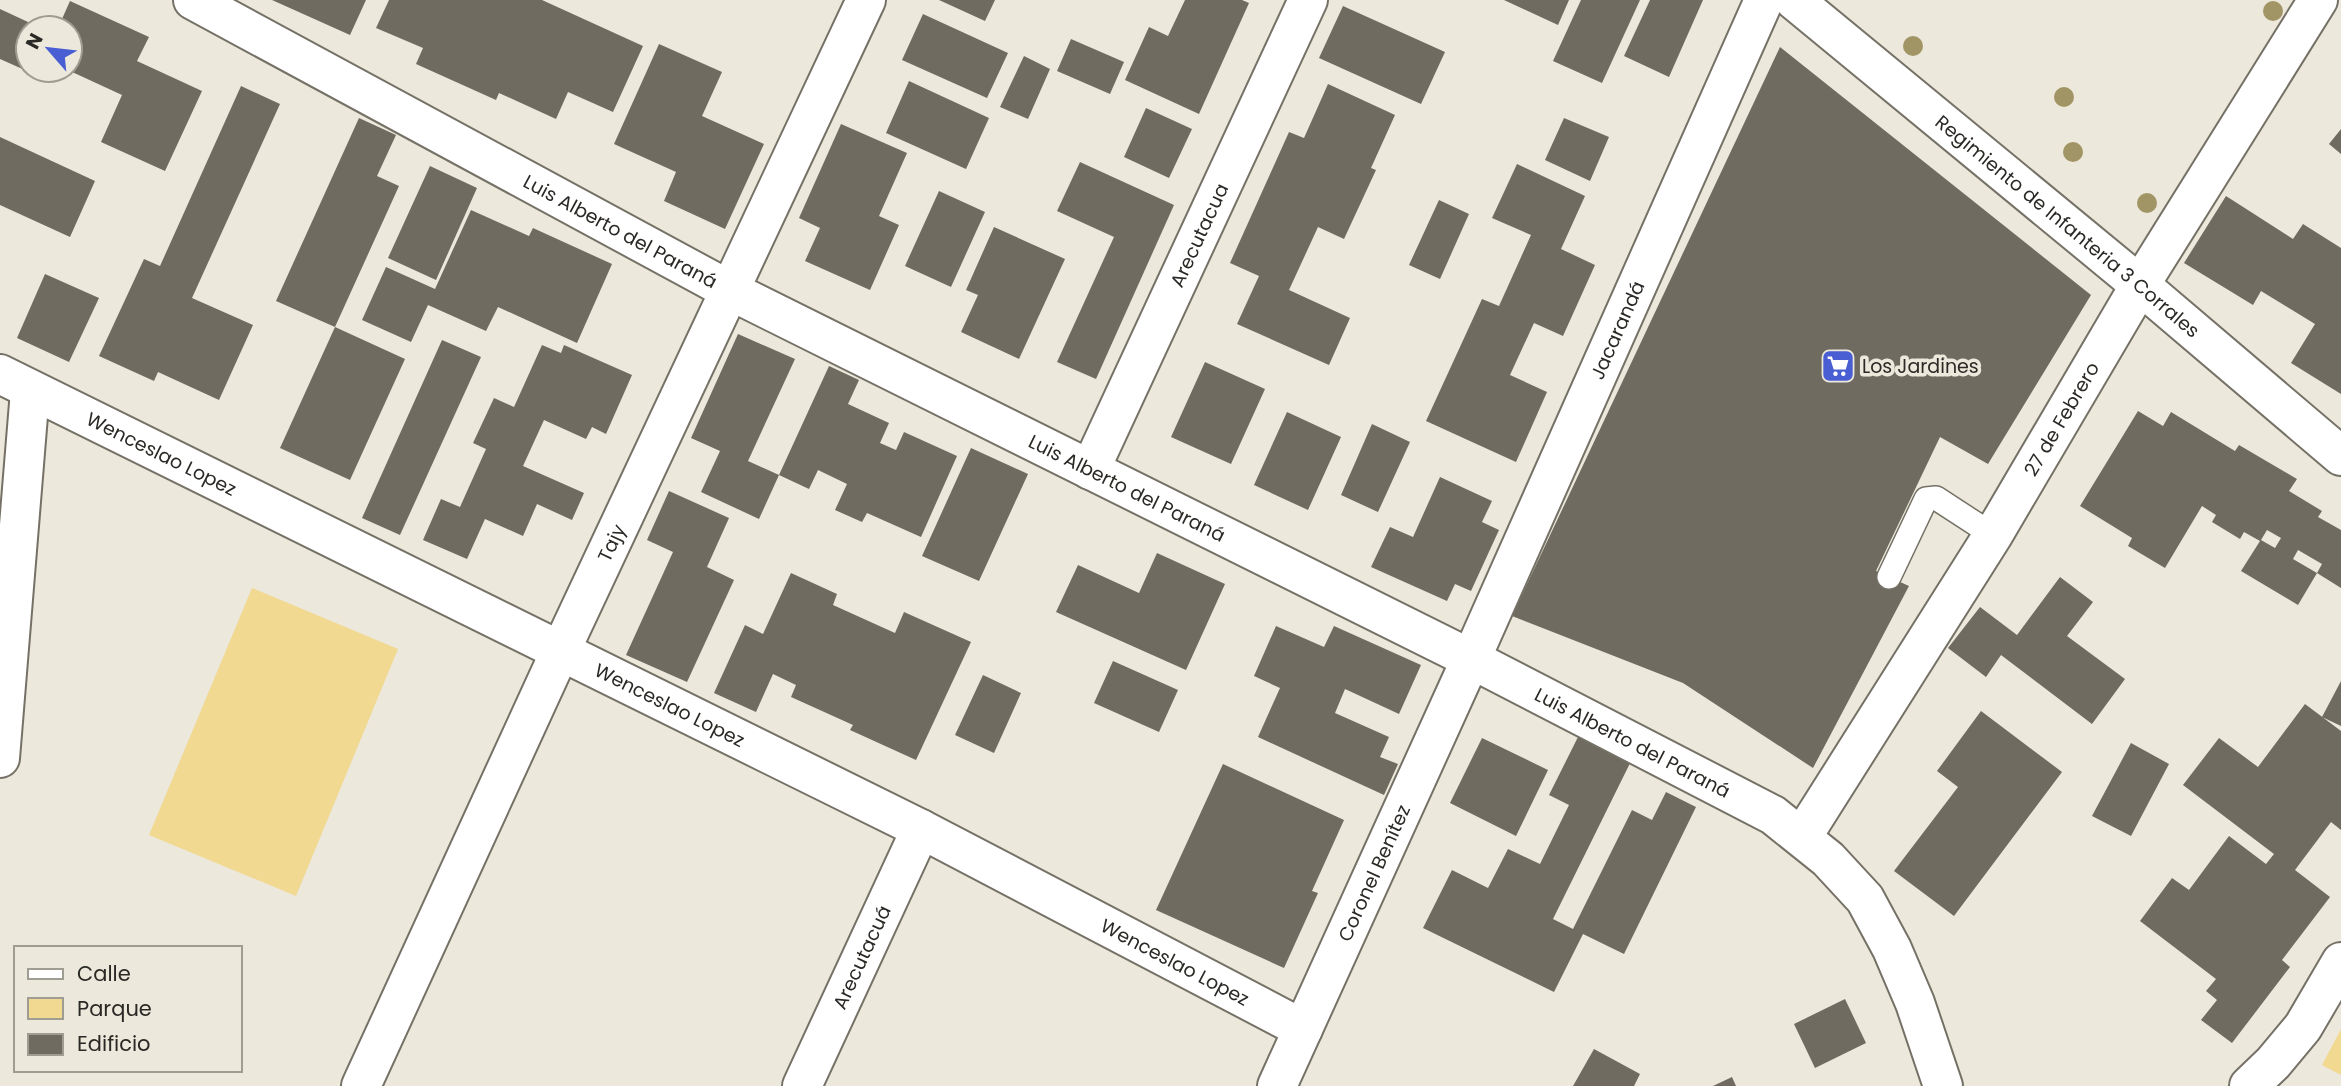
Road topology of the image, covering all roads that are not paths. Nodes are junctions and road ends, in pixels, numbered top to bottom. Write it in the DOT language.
graph roads {
  1 [pos="193,0"];
  2 [pos="866,0"];
  3 [pos="1308,0"];
  4 [pos="1764,0"];
  5 [pos="1794,0"];
  6 [pos="2318,0"];
  7 [pos="2140,285"];
  8 [pos="730,290"];
  9 [pos="15,382"];
  10 [pos="2341,456"];
  11 [pos="1090,470"];
  12 [pos="1993,535"];
  13 [pos="1889,577"];
  14 [pos="560,652"];
  15 [pos="1471,659"];
  16 [pos="0,758"];
  17 [pos="921,829"];
  18 [pos="1802,837"];
  19 [pos="2341,962"];
  20 [pos="1303,1029"];
  21 [pos="361,1086"];
  22 [pos="802,1086"];
  23 [pos="1277,1086"];
  24 [pos="1943,1086"];
  25 [pos="2249,1086"];
  1 -- 8 [label="street, Luis Alberto del Paraná"];
  2 -- 8 [label="street, Tajy"];
  3 -- 11 [label="street, Arecutacua"];
  4 -- 15 [label="street, Jacarandá"];
  5 -- 7 [label="street, Regimiento de Infanteria 3 Corrales"];
  6 -- 7 [label="street, 27 de Febrero"];
  7 -- 10 [label="street, Regimiento de Infanteria 3 Corrales"];
  7 -- 12 [label="street, 27 de Febrero"];
  8 -- 11 [label="street, Luis Alberto del Paraná"];
  8 -- 14 [label="street, Tajy"];
  9 -- 14 [label="street, Wenceslao Lopez"];
  9 -- 16 [label="street"];
  11 -- 15 [label="street, Luis Alberto del Paraná"];
  12 -- 13 [label="lane"];
  12 -- 18 [label="street, 27 de Febrero"];
  14 -- 17 [label="street, Wenceslao Lopez"];
  14 -- 21 [label="street, Tajy"];
  15 -- 18 [label="street, Luis Alberto del Paraná"];
  15 -- 20 [label="street, Coronel Benítez"];
  17 -- 20 [label="street, Wenceslao Lopez"];
  17 -- 22 [label="street, Arecutacuá"];
  18 -- 24 [label="street, Luis Alberto del Paraná"];
  19 -- 25 [label="street"];
  20 -- 23 [label="street, Coronel Benítez"];
}
